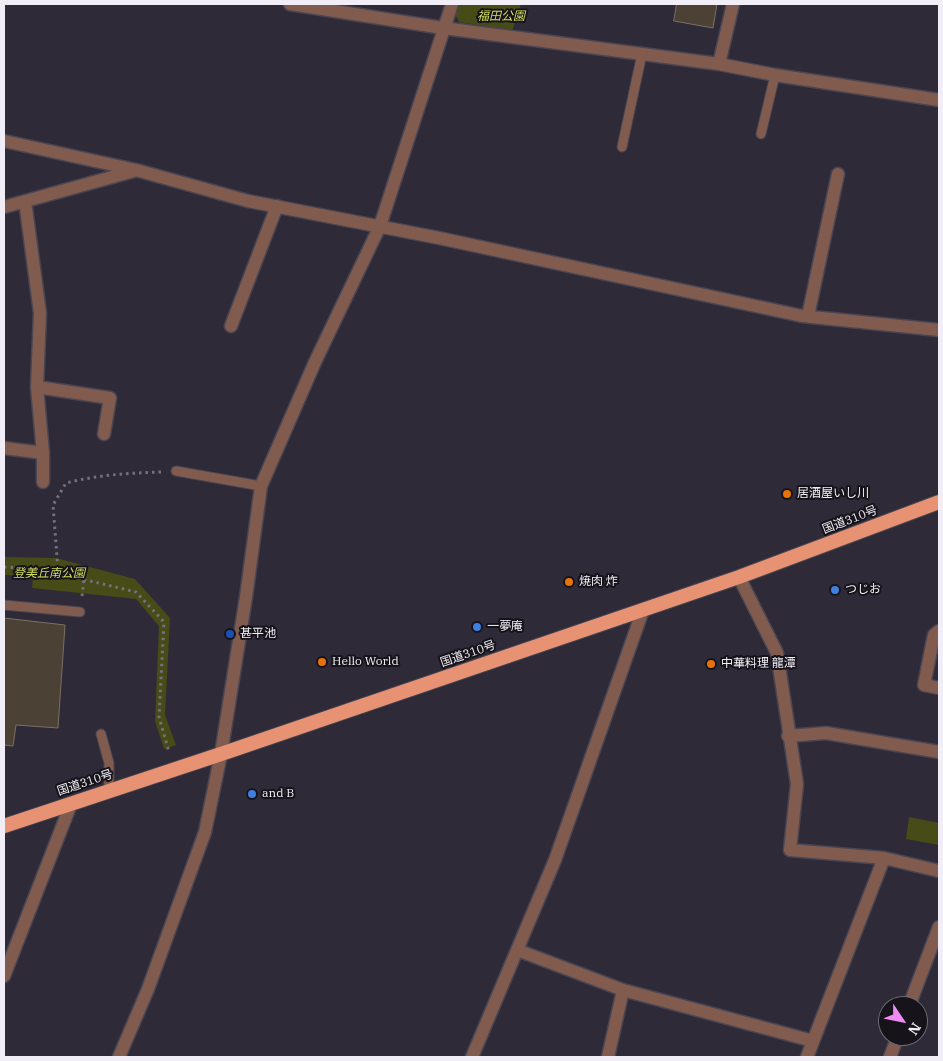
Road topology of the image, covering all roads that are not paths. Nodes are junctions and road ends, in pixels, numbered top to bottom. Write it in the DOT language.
graph roads {
  1 [pos="290,4"];
  2 [pos="452,4"];
  3 [pos="733,4"];
  4 [pos="443,28"];
  5 [pos="642,54"];
  6 [pos="719,64"];
  7 [pos="775,75"];
  8 [pos="939,100"];
  9 [pos="761,134"];
  10 [pos="4,141"];
  11 [pos="622,147"];
  12 [pos="136,170"];
  13 [pos="838,174"];
  14 [pos="25,201"];
  15 [pos="277,206"];
  16 [pos="4,207"];
  17 [pos="380,226"];
  18 [pos="808,316"];
  19 [pos="231,326"];
  20 [pos="939,330"];
  21 [pos="37,388"];
  22 [pos="104,434"];
  23 [pos="4,448"];
  24 [pos="43,453"];
  25 [pos="176,471"];
  26 [pos="44,482"];
  27 [pos="261,486"];
  28 [pos="939,502"];
  29 [pos="739,577"];
  30 [pos="4,605"];
  31 [pos="643,610"];
  32 [pos="80,612"];
  33 [pos="939,631"];
  34 [pos="939,688"];
  35 [pos="101,734"];
  36 [pos="788,736"];
  37 [pos="939,752"];
  38 [pos="221,754"];
  39 [pos="109,791"];
  40 [pos="71,804"];
  41 [pos="4,826"];
  42 [pos="884,858"];
  43 [pos="939,872"];
  44 [pos="939,927"];
  45 [pos="517,950"];
  46 [pos="4,976"];
  47 [pos="623,990"];
  48 [pos="913,996"];
  49 [pos="813,1041"];
  50 [pos="119,1057"];
  51 [pos="472,1057"];
  52 [pos="608,1057"];
  53 [pos="807,1057"];
  1 -- 4 [label="street"];
  2 -- 4 [label="street"];
  3 -- 6 [label="street"];
  4 -- 5 [label="street"];
  4 -- 17 [label="street"];
  5 -- 6 [label="street"];
  5 -- 11 [label="lane"];
  6 -- 7 [label="street"];
  7 -- 8 [label="street"];
  7 -- 9 [label="lane"];
  10 -- 12 [label="street"];
  12 -- 14 [label="street"];
  12 -- 15 [label="street"];
  13 -- 18 [label="street"];
  14 -- 16 [label="street"];
  14 -- 21 [label="street"];
  15 -- 17 [label="street"];
  15 -- 19 [label="street"];
  17 -- 18 [label="street"];
  17 -- 27 [label="street"];
  18 -- 20 [label="street"];
  21 -- 22 [label="street"];
  21 -- 24 [label="street"];
  23 -- 24 [label="street"];
  24 -- 26 [label="street"];
  25 -- 27 [label="lane"];
  27 -- 38 [label="street"];
  28 -- 29 [label="highway, 国道310号"];
  29 -- 31 [label="highway, 国道310号"];
  29 -- 36 [label="street"];
  30 -- 32 [label="lane"];
  31 -- 38 [label="highway, 国道310号"];
  31 -- 45 [label="street"];
  33 -- 34 [label="street"];
  35 -- 39 [label="lane"];
  36 -- 37 [label="street"];
  36 -- 42 [label="street"];
  38 -- 39 [label="highway, 国道310号"];
  38 -- 50 [label="street"];
  39 -- 40 [label="highway, 国道310号"];
  40 -- 41 [label="highway, 国道310号"];
  40 -- 46 [label="street"];
  42 -- 43 [label="street"];
  42 -- 49 [label="street"];
  44 -- 48 [label="street"];
  45 -- 47 [label="street"];
  45 -- 51 [label="street"];
  47 -- 49 [label="street"];
  47 -- 52 [label="street"];
  49 -- 53 [label="street"];
}
